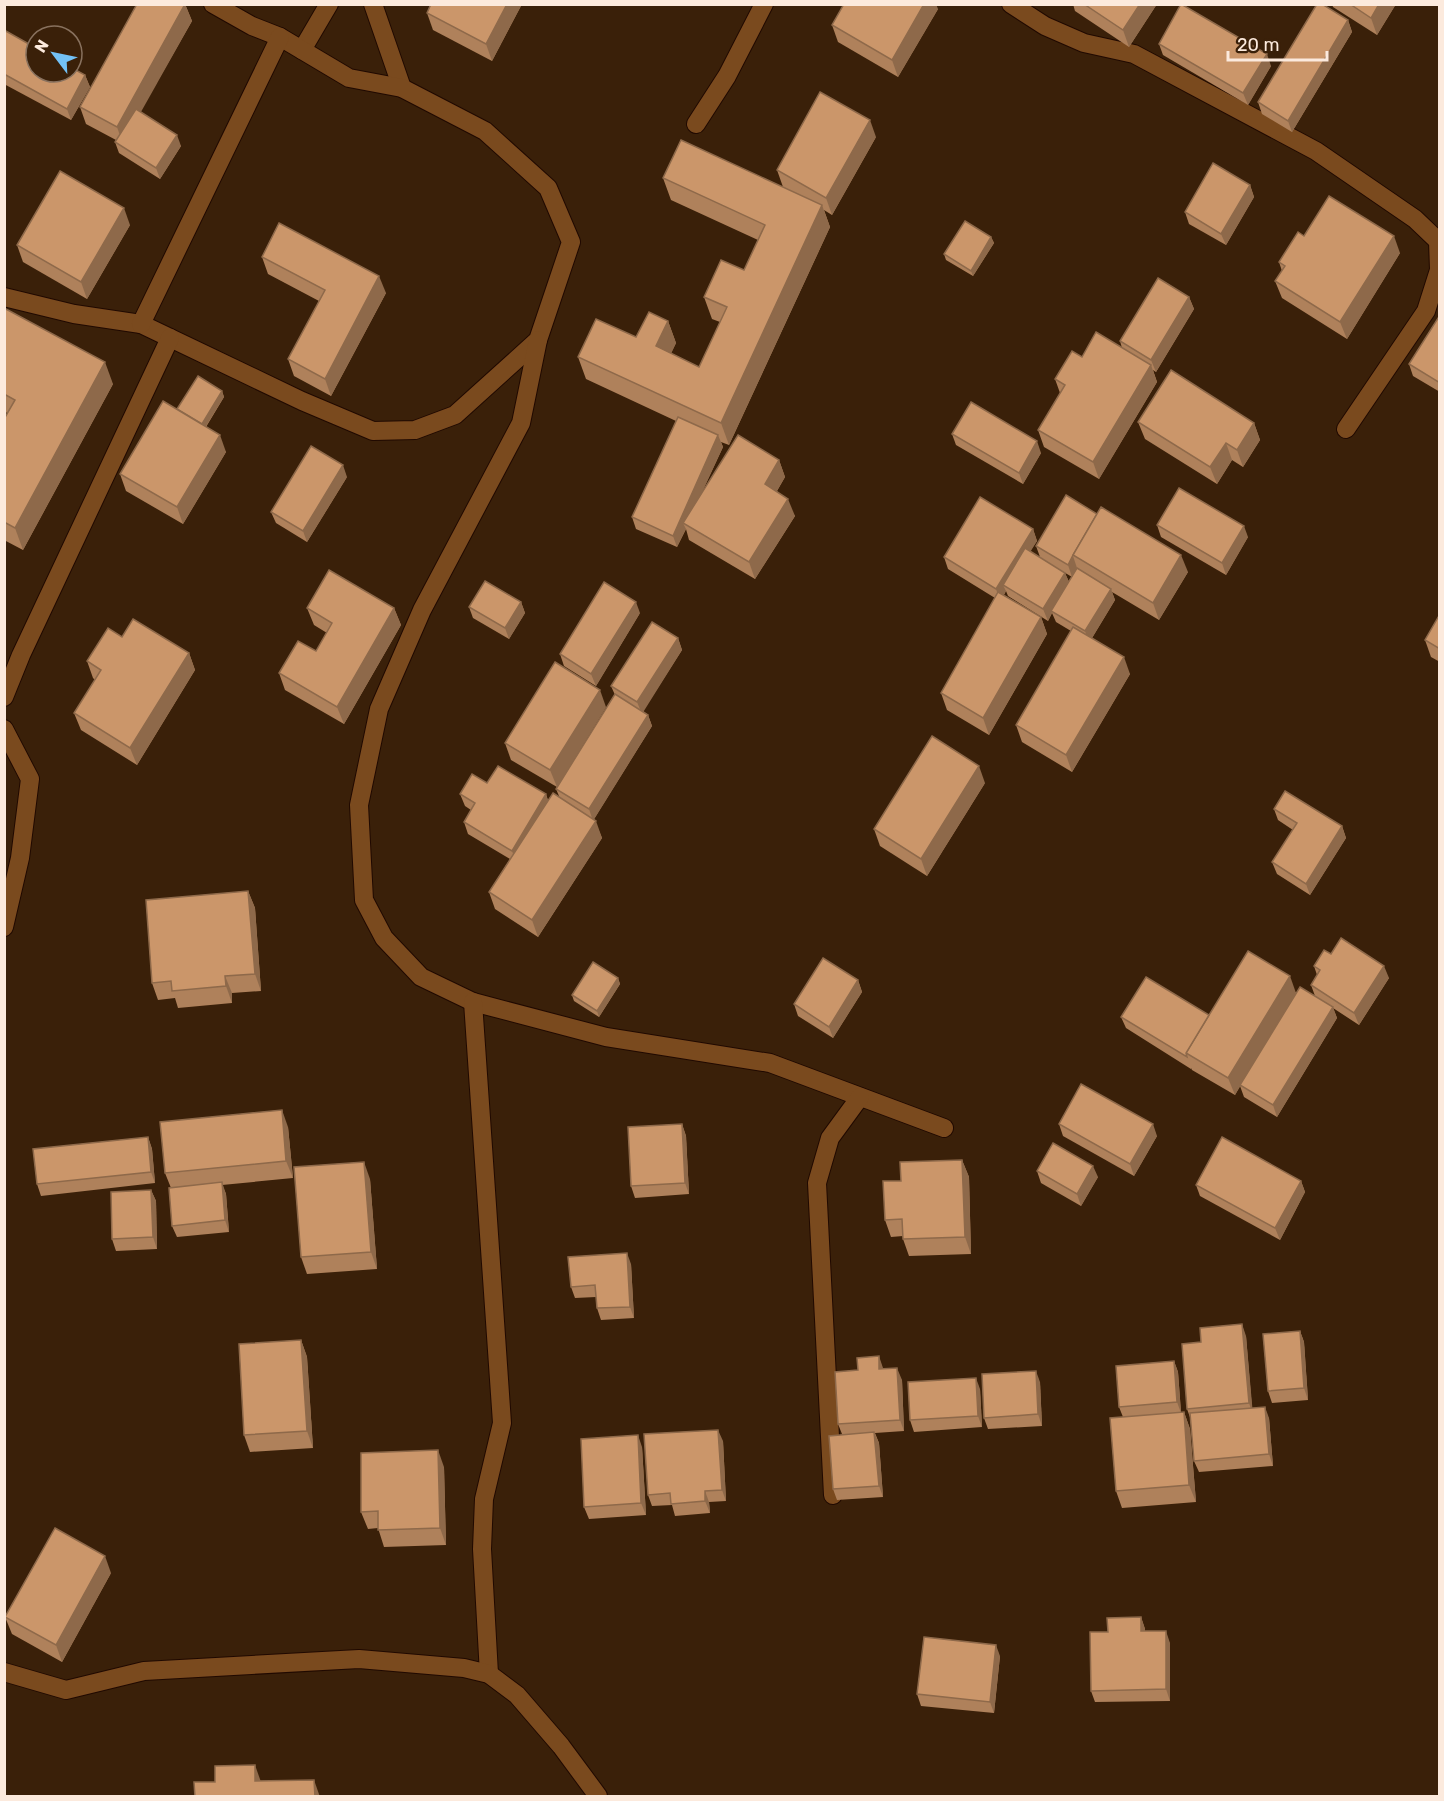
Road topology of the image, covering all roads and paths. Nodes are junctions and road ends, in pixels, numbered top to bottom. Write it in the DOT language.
graph roads {
  1 [pos="213,4"];
  2 [pos="328,4"];
  3 [pos="373,4"];
  4 [pos="764,4"];
  5 [pos="1011,4"];
  6 [pos="280,37"];
  7 [pos="302,50"];
  8 [pos="402,88"];
  9 [pos="696,124"];
  10 [pos="4,297"];
  11 [pos="141,324"];
  12 [pos="170,338"];
  13 [pos="538,340"];
  14 [pos="1346,429"];
  15 [pos="4,697"];
  16 [pos="4,729"];
  17 [pos="4,927"];
  18 [pos="473,1002"];
  19 [pos="860,1097"];
  20 [pos="944,1128"];
  21 [pos="833,1495"];
  22 [pos="4,1672"];
  23 [pos="489,1674"];
  24 [pos="598,1797"];
  1 -- 6 [label="street"];
  2 -- 7 [label="street"];
  3 -- 8 [label="street"];
  4 -- 9 [label="street"];
  5 -- 14 [label="street"];
  6 -- 7 [label="street"];
  6 -- 11 [label="street"];
  7 -- 8 [label="street"];
  8 -- 13 [label="street"];
  10 -- 11 [label="street"];
  11 -- 12 [label="street"];
  12 -- 13 [label="street"];
  12 -- 15 [label="street"];
  13 -- 18 [label="street"];
  16 -- 17 [label="street"];
  18 -- 19 [label="street"];
  18 -- 23 [label="street"];
  19 -- 20 [label="street"];
  19 -- 21 [label="street"];
  22 -- 23 [label="street"];
  23 -- 24 [label="street"];
}
